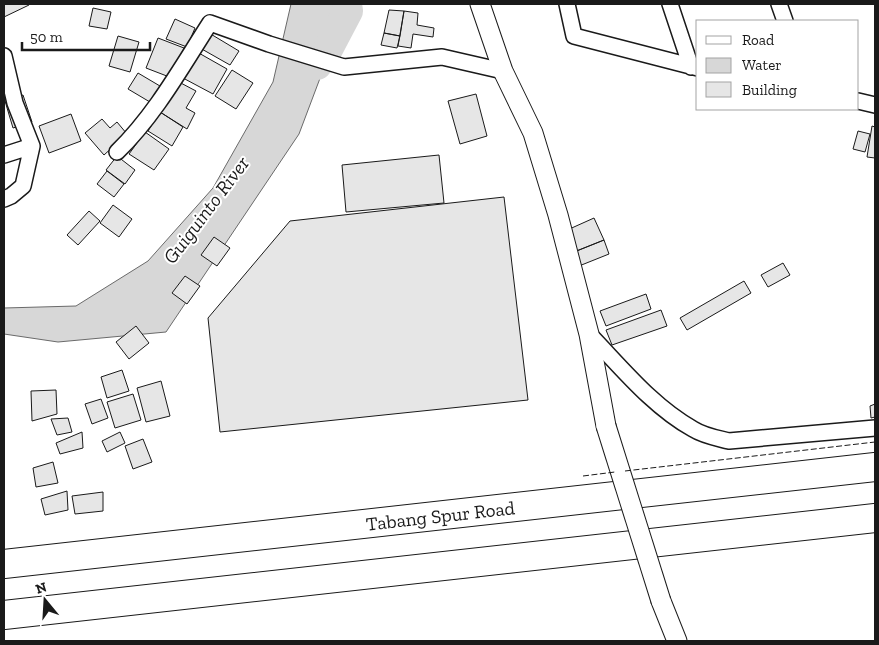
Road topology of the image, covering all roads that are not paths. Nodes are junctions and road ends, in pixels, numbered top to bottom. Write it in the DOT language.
graph roads {
  1 [pos="480,4"];
  2 [pos="567,4"];
  3 [pos="670,4"];
  4 [pos="779,4"];
  5 [pos="786,20"];
  6 [pos="4,56"];
  7 [pos="694,67"];
  8 [pos="503,71"];
  9 [pos="859,101"];
  10 [pos="10,105"];
  11 [pos="875,105"];
  12 [pos="32,146"];
  13 [pos="117,152"];
  14 [pos="4,155"];
  15 [pos="4,199"];
  16 [pos="589,334"];
  17 [pos="875,428"];
  18 [pos="875,467"];
  19 [pos="875,518"];
  20 [pos="4,564"];
  21 [pos="4,615"];
  22 [pos="677,641"];
  1 -- 8 [label="street"];
  2 -- 7 [label="street"];
  3 -- 7 [label="street"];
  4 -- 5 [label="street"];
  6 -- 10 [label="street"];
  8 -- 13 [label="street"];
  8 -- 16 [label="street"];
  9 -- 11 [label="street"];
  10 -- 12 [label="street"];
  12 -- 14 [label="street"];
  12 -- 15 [label="street"];
  16 -- 17 [label="street"];
  16 -- 22 [label="street, bridge"];
  18 -- 20 [label="highway, Tabang Spur Road"];
  19 -- 21 [label="highway"];
}
